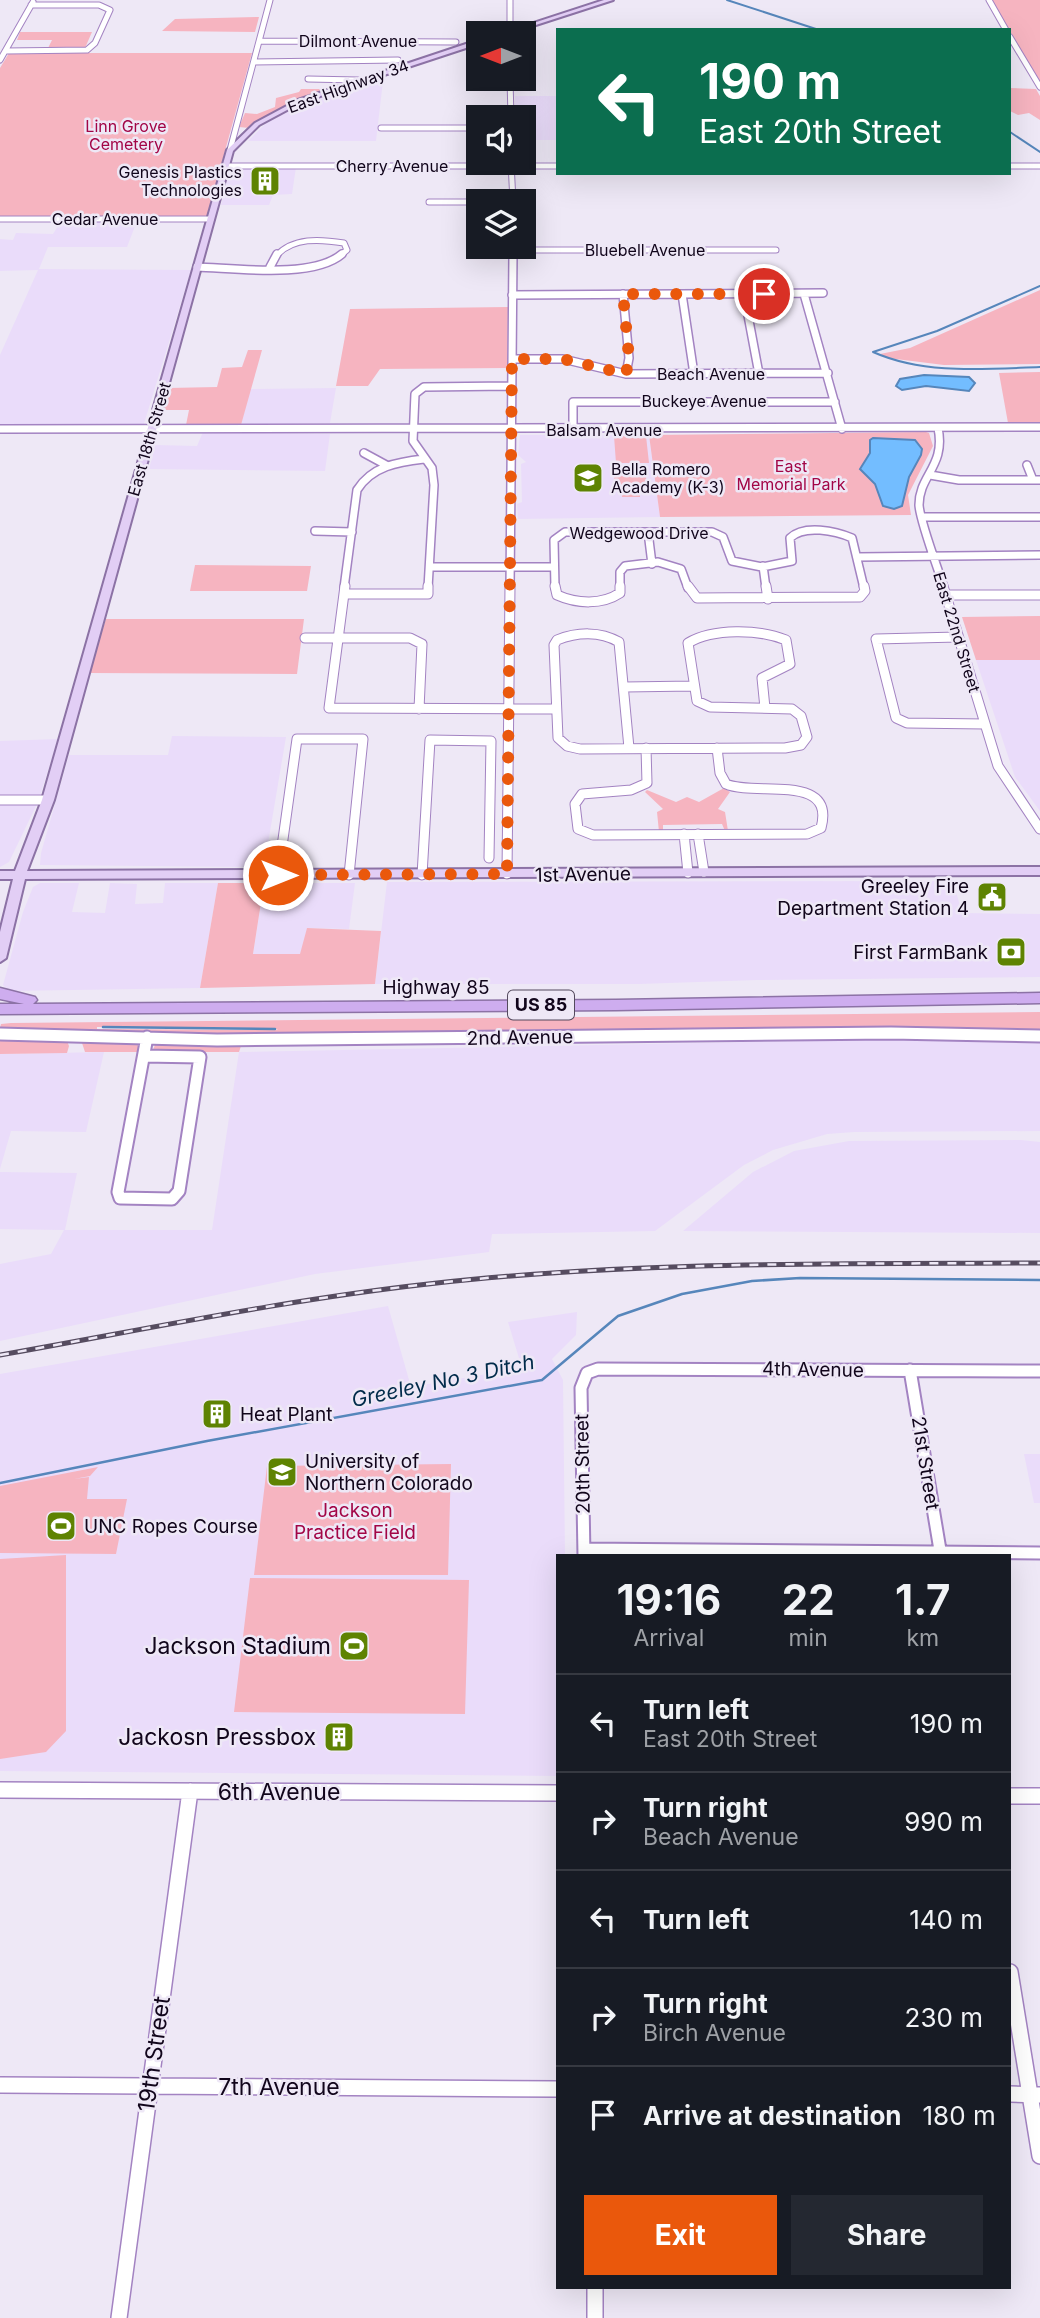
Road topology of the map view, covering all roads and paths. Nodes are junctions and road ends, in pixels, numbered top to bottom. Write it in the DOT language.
graph roads {
  1 [pos="270,0"];
  2 [pos="510,0"];
  3 [pos="610,0"];
  4 [pos="989,0"];
  5 [pos="33,3"];
  6 [pos="509,21"];
  7 [pos="536,24"];
  8 [pos="1005,28"];
  9 [pos="1011,39"];
  10 [pos="260,41"];
  11 [pos="456,42"];
  12 [pos="466,46"];
  13 [pos="6,51"];
  14 [pos="0,60"];
  15 [pos="398,60"];
  16 [pos="254,62"];
  17 [pos="308,79"];
  18 [pos="358,80"];
  19 [pos="1040,87"];
  20 [pos="381,128"];
  21 [pos="466,128"];
  22 [pos="236,130"];
  23 [pos="250,130"];
  24 [pos="230,150"];
  25 [pos="466,164"];
  26 [pos="536,165"];
  27 [pos="226,166"];
  28 [pos="556,166"];
  29 [pos="1011,166"];
  30 [pos="1040,166"];
  31 [pos="429,202"];
  32 [pos="466,202"];
  33 [pos="0,219"];
  34 [pos="211,219"];
  35 [pos="536,248"];
  36 [pos="776,250"];
  37 [pos="513,259"];
  38 [pos="197,267"];
  39 [pos="270,267"];
  40 [pos="823,293"];
  41 [pos="623,294"];
  42 [pos="682,294"];
  43 [pos="744,294"];
  44 [pos="804,294"];
  45 [pos="512,295"];
  46 [pos="512,359"];
  47 [pos="759,373"];
  48 [pos="828,373"];
  49 [pos="626,374"];
  50 [pos="694,374"];
  51 [pos="511,386"];
  52 [pos="835,402"];
  53 [pos="1040,427"];
  54 [pos="938,428"];
  55 [pos="0,429"];
  56 [pos="842,429"];
  57 [pos="152,430"];
  58 [pos="511,430"];
  59 [pos="573,430"];
  60 [pos="414,432"];
  61 [pos="364,453"];
  62 [pos="424,459"];
  63 [pos="1027,465"];
  64 [pos="388,466"];
  65 [pos="930,475"];
  66 [pos="1036,480"];
  67 [pos="922,517"];
  68 [pos="1040,517"];
  69 [pos="315,531"];
  70 [pos="352,532"];
  71 [pos="648,532"];
  72 [pos="1040,555"];
  73 [pos="933,556"];
  74 [pos="858,557"];
  75 [pos="652,564"];
  76 [pos="763,566"];
  77 [pos="430,567"];
  78 [pos="510,567"];
  79 [pos="554,567"];
  80 [pos="344,594"];
  81 [pos="946,595"];
  82 [pos="1040,595"];
  83 [pos="768,599"];
  84 [pos="305,638"];
  85 [pos="338,638"];
  86 [pos="958,638"];
  87 [pos="693,686"];
  88 [pos="625,687"];
  89 [pos="765,708"];
  90 [pos="419,709"];
  91 [pos="508,709"];
  92 [pos="556,709"];
  93 [pos="985,724"];
  94 [pos="629,748"];
  95 [pos="646,748"];
  96 [pos="717,748"];
  97 [pos="0,800"];
  98 [pos="48,800"];
  99 [pos="1040,829"];
  100 [pos="684,834"];
  101 [pos="698,834"];
  102 [pos="489,859"];
  103 [pos="1040,871"];
  104 [pos="704,872"];
  105 [pos="688,873"];
  106 [pos="422,874"];
  107 [pos="507,874"];
  108 [pos="0,875"];
  109 [pos="20,875"];
  110 [pos="278,875"];
  111 [pos="349,875"];
  112 [pos="0,958"];
  113 [pos="0,993"];
  114 [pos="1040,998"];
  115 [pos="245,1008"];
  116 [pos="0,1009"];
  117 [pos="0,1034"];
  118 [pos="1040,1036"];
  119 [pos="147,1037"];
  120 [pos="144,1056"];
  121 [pos="911,1370"];
  122 [pos="1040,1371"];
  123 [pos="587,1373"];
  124 [pos="584,1552"];
  125 [pos="1040,1553"];
  126 [pos="941,1554"];
  127 [pos="0,1790"];
  128 [pos="190,1791"];
  129 [pos="556,1793"];
  130 [pos="1011,1796"];
  131 [pos="1040,1797"];
  132 [pos="1011,1977"];
  133 [pos="0,2085"];
  134 [pos="149,2086"];
  135 [pos="556,2089"];
  136 [pos="1011,2094"];
  137 [pos="1035,2095"];
  138 [pos="1040,2156"];
  139 [pos="595,2289"];
  140 [pos="119,2318"];
  141 [pos="595,2318"];
  1 -- 10 [label="street, East 18th Street"];
  2 -- 6 [label="street"];
  3 -- 7 [label="main road"];
  4 -- 8 [label="street"];
  5 -- 13 [label="street"];
  5 -- 13 [label="street"];
  9 -- 19 [label="street"];
  10 -- 11 [label="street, Dilmont Avenue"];
  10 -- 16 [label="street, East 18th Street"];
  12 -- 18 [label="main road, East Highway 34"];
  13 -- 14 [label="street"];
  15 -- 16 [label="street"];
  16 -- 22 [label="street, East 18th Street"];
  17 -- 18 [label="street"];
  18 -- 23 [label="main road, East Highway 34"];
  20 -- 21 [label="street"];
  22 -- 23 [label="street"];
  22 -- 24 [label="street, East 18th Street"];
  23 -- 24 [label="main road, East Highway 34"];
  24 -- 27 [label="main road, East 18th Street"];
  25 -- 27 [label="street, Cherry Avenue"];
  26 -- 28 [label="street, Cherry Avenue"];
  27 -- 34 [label="main road, East 18th Street"];
  29 -- 30 [label="street"];
  31 -- 32 [label="street"];
  33 -- 34 [label="street, Cedar Avenue"];
  34 -- 38 [label="main road, East 18th Street"];
  35 -- 36 [label="street, Bluebell Avenue"];
  37 -- 45 [label="street"];
  38 -- 39 [label="street"];
  38 -- 57 [label="main road, East 18th Street"];
  39 -- 39 [label="street"];
  40 -- 44 [label="street"];
  41 -- 42 [label="street"];
  41 -- 45 [label="street"];
  41 -- 49 [label="street"];
  42 -- 43 [label="street"];
  42 -- 50 [label="street"];
  43 -- 44 [label="street"];
  43 -- 47 [label="street"];
  44 -- 48 [label="street"];
  45 -- 46 [label="street"];
  46 -- 49 [label="street, Beach Avenue"];
  46 -- 51 [label="street"];
  47 -- 48 [label="street, Beach Avenue"];
  47 -- 50 [label="street, Beach Avenue"];
  48 -- 52 [label="street"];
  49 -- 50 [label="street, Beach Avenue"];
  51 -- 58 [label="street"];
  51 -- 60 [label="street"];
  52 -- 56 [label="street"];
  52 -- 59 [label="street, Buckeye Avenue"];
  53 -- 54 [label="street, Balsam Avenue"];
  54 -- 56 [label="street, Balsam Avenue"];
  54 -- 65 [label="street, East 22nd Street"];
  55 -- 57 [label="street, Balsam Avenue"];
  56 -- 59 [label="street, Balsam Avenue"];
  57 -- 60 [label="street, Balsam Avenue"];
  57 -- 98 [label="main road, East 18th Street"];
  58 -- 59 [label="street, Balsam Avenue"];
  58 -- 60 [label="street, Balsam Avenue"];
  58 -- 78 [label="street"];
  60 -- 62 [label="street"];
  61 -- 64 [label="street"];
  62 -- 64 [label="street"];
  62 -- 77 [label="street"];
  63 -- 66 [label="street"];
  64 -- 70 [label="street"];
  65 -- 66 [label="street"];
  65 -- 67 [label="street, East 22nd Street"];
  67 -- 68 [label="street"];
  67 -- 73 [label="street, East 22nd Street"];
  69 -- 70 [label="street"];
  70 -- 80 [label="street"];
  71 -- 75 [label="street"];
  71 -- 76 [label="street, Wedgewood Drive"];
  71 -- 79 [label="street, Wedgewood Drive"];
  72 -- 73 [label="street"];
  73 -- 74 [label="street"];
  73 -- 81 [label="street, East 22nd Street"];
  74 -- 76 [label="street"];
  74 -- 83 [label="street"];
  75 -- 79 [label="street"];
  75 -- 83 [label="street"];
  76 -- 83 [label="street"];
  77 -- 78 [label="street"];
  77 -- 80 [label="street"];
  78 -- 79 [label="street"];
  78 -- 91 [label="street"];
  80 -- 85 [label="street"];
  81 -- 82 [label="street"];
  81 -- 86 [label="street, East 22nd Street"];
  84 -- 85 [label="street"];
  85 -- 90 [label="street"];
  85 -- 90 [label="street"];
  86 -- 93 [label="street, East 22nd Street"];
  86 -- 93 [label="street"];
  87 -- 88 [label="street"];
  87 -- 89 [label="street"];
  87 -- 89 [label="street"];
  88 -- 92 [label="street"];
  88 -- 94 [label="street"];
  89 -- 96 [label="street"];
  90 -- 91 [label="street"];
  91 -- 92 [label="street"];
  91 -- 107 [label="street"];
  92 -- 94 [label="street"];
  93 -- 99 [label="street, East 22nd Street"];
  94 -- 95 [label="street"];
  95 -- 96 [label="street"];
  95 -- 100 [label="street"];
  96 -- 101 [label="street"];
  97 -- 98 [label="street"];
  98 -- 109 [label="main road, East 18th Street"];
  100 -- 101 [label="street"];
  100 -- 105 [label="street"];
  101 -- 104 [label="street"];
  102 -- 106 [label="street"];
  103 -- 104 [label="main road, 1st Avenue"];
  104 -- 105 [label="main road, 1st Avenue"];
  105 -- 107 [label="main road, 1st Avenue"];
  106 -- 107 [label="main road, 1st Avenue"];
  106 -- 111 [label="main road, 1st Avenue"];
  108 -- 109 [label="main road, 1st Avenue"];
  109 -- 110 [label="main road, 1st Avenue"];
  109 -- 112 [label="main road, East 18th Street"];
  110 -- 111 [label="main road, 1st Avenue"];
  110 -- 111 [label="street"];
  113 -- 115 [label="highway"];
  114 -- 115 [label="highway, Highway 85 / US 85"];
  115 -- 116 [label="highway, Highway 85 / US 85"];
  117 -- 119 [label="street, 2nd Avenue"];
  118 -- 119 [label="street, 2nd Avenue"];
  119 -- 120 [label="street"];
  120 -- 120 [label="street"];
  121 -- 122 [label="street, 4th Avenue"];
  121 -- 123 [label="street, 4th Avenue"];
  121 -- 126 [label="street, 21st Street"];
  123 -- 124 [label="street, 20th Street"];
  124 -- 126 [label="street"];
  125 -- 126 [label="street"];
  127 -- 128 [label="street, 6th Avenue"];
  128 -- 129 [label="street, 6th Avenue"];
  128 -- 134 [label="street, 19th Street"];
  130 -- 131 [label="street"];
  132 -- 137 [label="street"];
  133 -- 134 [label="street, 7th Avenue"];
  134 -- 135 [label="street, 7th Avenue"];
  134 -- 140 [label="street, 19th Street"];
  136 -- 137 [label="street"];
  137 -- 138 [label="street"];
  139 -- 141 [label="street"];
}
